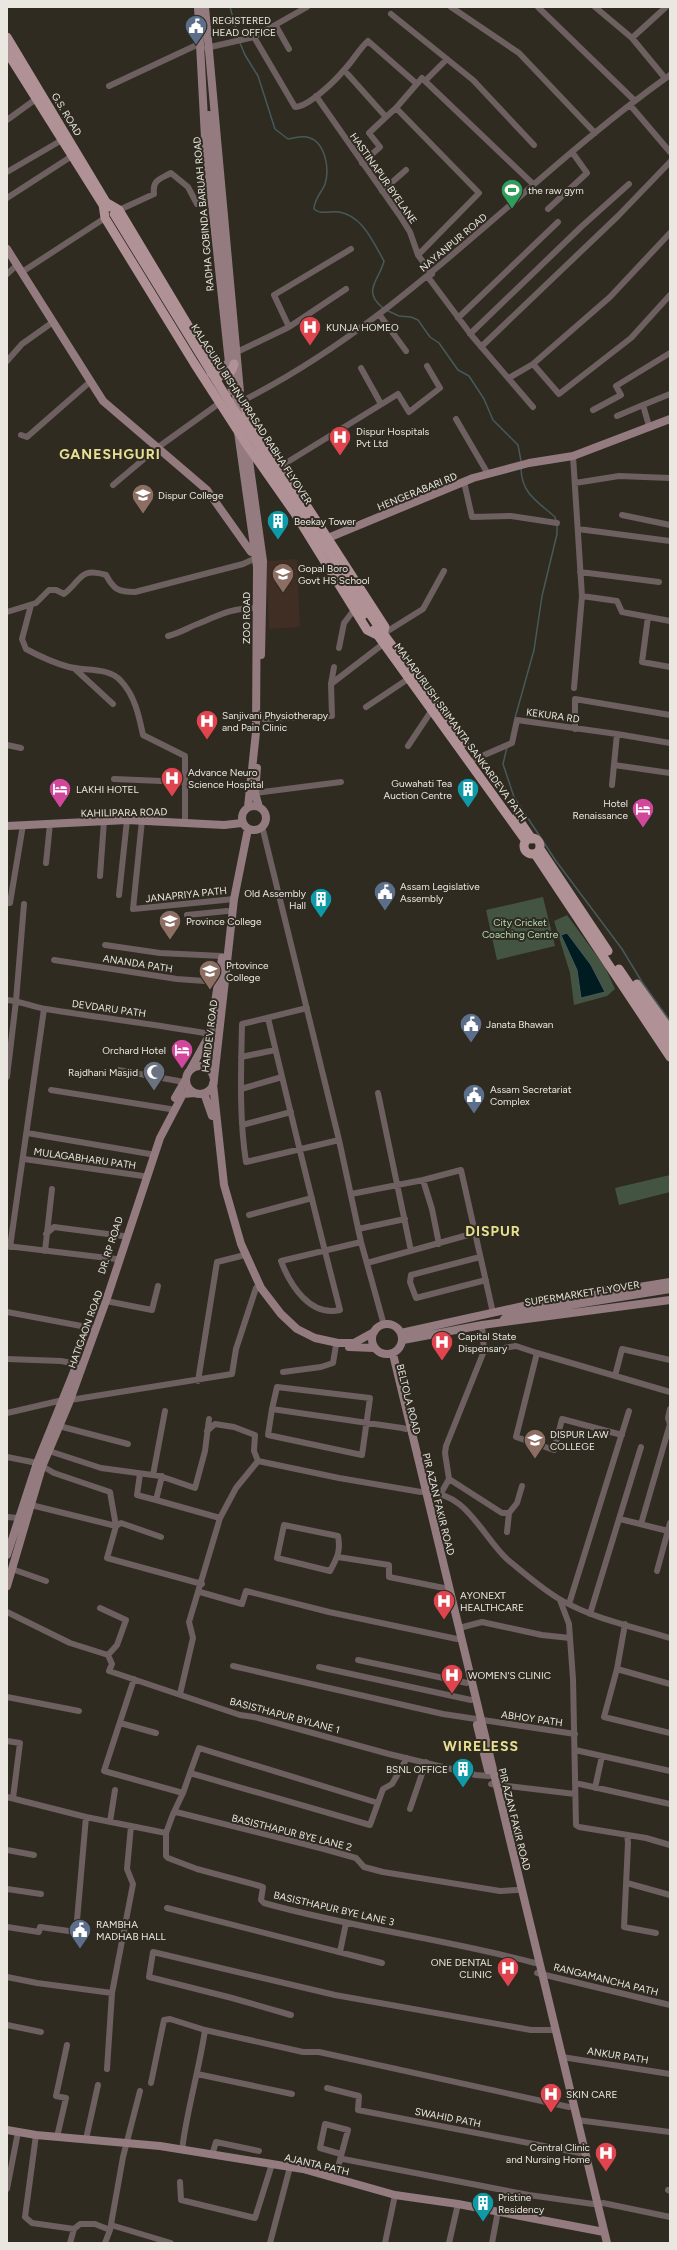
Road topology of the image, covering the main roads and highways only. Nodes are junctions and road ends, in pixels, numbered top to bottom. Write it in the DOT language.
graph roads {
  1 [pos="198,7"];
  2 [pos="205,7"];
  3 [pos="7,37"];
  4 [pos="203,47"];
  5 [pos="7,52"];
  6 [pos="204,93"];
  7 [pos="212,93"];
  8 [pos="209,113"];
  9 [pos="105,204"];
  10 [pos="112,214"];
  11 [pos="7,249"];
  12 [pos="231,363"];
  13 [pos="211,366"];
  14 [pos="197,368"];
  15 [pos="237,402"];
  16 [pos="239,417"];
  17 [pos="670,419"];
  18 [pos="238,430"];
  19 [pos="254,432"];
  20 [pos="247,445"];
  21 [pos="261,465"];
  22 [pos="250,467"];
  23 [pos="328,538"];
  24 [pos="255,555"];
  25 [pos="379,634"];
  26 [pos="248,807"];
  27 [pos="259,807"];
  28 [pos="7,826"];
  29 [pos="245,826"];
  30 [pos="529,840"];
  31 [pos="537,851"];
  32 [pos="232,899"];
  33 [pos="618,968"];
  34 [pos="669,1025"];
  35 [pos="670,1044"];
  36 [pos="670,1057"];
  37 [pos="190,1070"];
  38 [pos="185,1080"];
  39 [pos="214,1081"];
  40 [pos="195,1093"];
  41 [pos="204,1093"];
  42 [pos="117,1261"];
  43 [pos="670,1282"];
  44 [pos="258,1287"];
  45 [pos="670,1290"];
  46 [pos="670,1300"];
  47 [pos="499,1323"];
  48 [pos="374,1332"];
  49 [pos="402,1336"];
  50 [pos="374,1348"];
  51 [pos="390,1354"];
  52 [pos="66,1400"];
  53 [pos="45,1450"];
  54 [pos="39,1465"];
  55 [pos="424,1493"];
  56 [pos="7,1553"];
  57 [pos="7,1586"];
  58 [pos="447,1588"];
  59 [pos="481,1720"];
  60 [pos="492,1782"];
  61 [pos="539,1973"];
  62 [pos="553,2031"];
  63 [pos="7,2130"];
  64 [pos="600,2231"];
  65 [pos="602,2243"];
  66 [pos="607,2243"];
  1 -- 4 [label="main road, RADHA GOBINDA BARUAH ROAD"];
  2 -- 4 [label="main road, RADHA GOBINDA BARUAH ROAD"];
  3 -- 9 [label="main road, G.S. ROAD"];
  4 -- 6 [label="main road, RADHA GOBINDA BARUAH ROAD"];
  4 -- 7 [label="main road, RADHA GOBINDA BARUAH ROAD"];
  5 -- 9 [label="main road, G.S. ROAD"];
  6 -- 8 [label="main road"];
  6 -- 12 [label="main road, RADHA GOBINDA BARUAH ROAD"];
  7 -- 8 [label="main road"];
  7 -- 15 [label="main road, RADHA GOBINDA BARUAH ROAD"];
  8 -- 12 [label="main road, bridge"];
  9 -- 10 [label="main road, KALAGURU BISHNUPRASAD RABHA FLYOVER"];
  10 -- 13 [label="main road, KALAGURU BISHNUPRASAD RABHA FLYOVER, bridge"];
  10 -- 13 [label="main road"];
  10 -- 14 [label="main road"];
  10 -- 25 [label="main road, KALAGURU BISHNUPRASAD RABHA FLYOVER, bridge"];
  11 -- 24 [label="main road"];
  12 -- 13 [label="main road, bridge"];
  12 -- 15 [label="main road, RADHA GOBINDA BARUAH ROAD"];
  12 -- 16 [label="main road, bridge"];
  13 -- 14 [label="main road"];
  13 -- 15 [label="main road"];
  13 -- 16 [label="main road, KALAGURU BISHNUPRASAD RABHA FLYOVER, bridge"];
  14 -- 16 [label="main road"];
  15 -- 16 [label="main road"];
  16 -- 18 [label="main road"];
  16 -- 18 [label="main road"];
  16 -- 19 [label="main road"];
  16 -- 25 [label="main road, KALAGURU BISHNUPRASAD RABHA FLYOVER, bridge"];
  17 -- 23 [label="main road, HENGERABARI RD"];
  18 -- 20 [label="main road"];
  18 -- 24 [label="main road, ZOO ROAD"];
  19 -- 20 [label="main road"];
  19 -- 23 [label="main road"];
  20 -- 21 [label="main road"];
  20 -- 22 [label="main road"];
  21 -- 22 [label="main road"];
  21 -- 25 [label="main road"];
  22 -- 27 [label="main road"];
  23 -- 25 [label="main road"];
  24 -- 26 [label="main road, ZOO ROAD"];
  25 -- 30 [label="main road, MAHAPURUSH SRIMANTA SANKARDEVA PATH"];
  25 -- 30 [label="main road, MAHAPURUSH SRIMANTA SANKARDEVA PATH"];
  26 -- 27 [label="main road"];
  26 -- 29 [label="main road"];
  27 -- 29 [label="main road"];
  28 -- 29 [label="main road, KAHILIPARA ROAD"];
  29 -- 32 [label="main road, HARIDEV ROAD"];
  30 -- 31 [label="main road"];
  30 -- 31 [label="main road"];
  31 -- 33 [label="main road"];
  31 -- 36 [label="main road"];
  32 -- 37 [label="main road, HARIDEV ROAD"];
  32 -- 39 [label="main road, HARIDEV ROAD"];
  33 -- 34 [label="main road"];
  33 -- 35 [label="main road"];
  37 -- 38 [label="main road"];
  37 -- 39 [label="main road"];
  38 -- 40 [label="main road"];
  38 -- 42 [label="main road, DR. RP ROAD"];
  39 -- 41 [label="main road"];
  39 -- 44 [label="main road, HARIDEV ROAD"];
  40 -- 41 [label="main road"];
  40 -- 42 [label="main road, HATIGAON ROAD"];
  41 -- 44 [label="main road"];
  42 -- 52 [label="main road, DR. RP ROAD"];
  42 -- 52 [label="main road, HATIGAON ROAD"];
  43 -- 49 [label="main road"];
  44 -- 48 [label="main road"];
  44 -- 50 [label="main road"];
  45 -- 47 [label="main road, SUPERMARKET FLYOVER"];
  46 -- 47 [label="main road"];
  47 -- 49 [label="main road"];
  48 -- 49 [label="main road"];
  48 -- 50 [label="main road"];
  49 -- 51 [label="main road"];
  50 -- 51 [label="main road"];
  51 -- 55 [label="main road, PIR AZAN FAKIR ROAD"];
  51 -- 55 [label="main road, BELTOLA ROAD"];
  52 -- 53 [label="main road, DR. RP ROAD"];
  52 -- 53 [label="main road, HATIGAON ROAD"];
  53 -- 54 [label="main road, DR. RP ROAD"];
  54 -- 56 [label="main road, DR. RP ROAD"];
  54 -- 57 [label="main road"];
  55 -- 58 [label="main road, PIR AZAN FAKIR ROAD"];
  58 -- 59 [label="main road, PIR AZAN FAKIR ROAD"];
  58 -- 59 [label="main road, PIR AZAN FAKIR ROAD"];
  59 -- 60 [label="main road, PIR AZAN FAKIR ROAD"];
  60 -- 61 [label="main road, PIR AZAN FAKIR ROAD"];
  60 -- 61 [label="main road, PIR AZAN FAKIR ROAD"];
  61 -- 62 [label="main road, PIR AZAN FAKIR ROAD"];
  62 -- 64 [label="main road, PIR AZAN FAKIR ROAD"];
  62 -- 64 [label="main road, PIR AZAN FAKIR ROAD"];
  63 -- 64 [label="main road, AJANTA PATH"];
  64 -- 65 [label="main road, PIR AZAN FAKIR ROAD"];
  64 -- 66 [label="main road, PIR AZAN FAKIR ROAD"];
}
